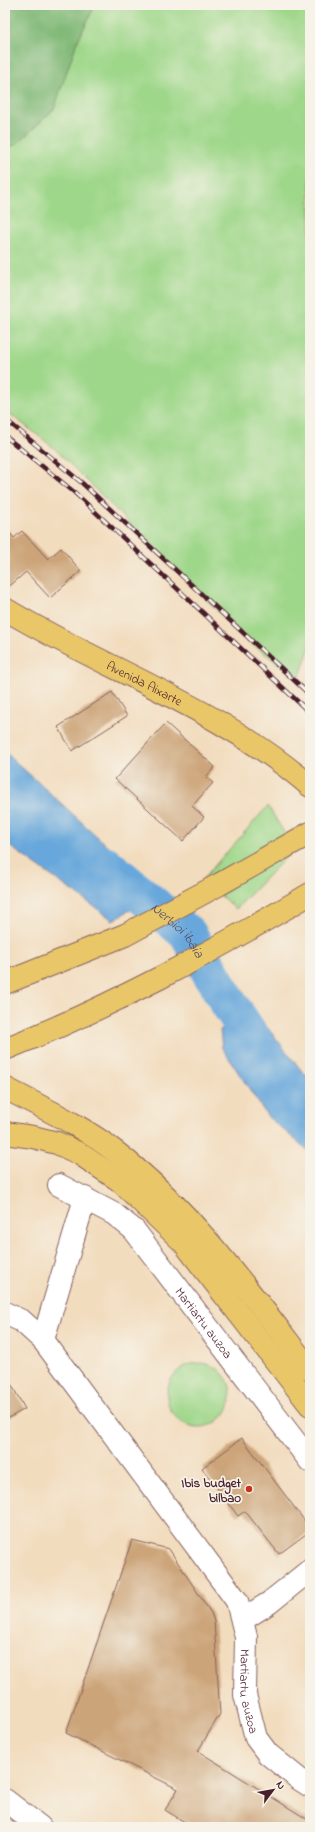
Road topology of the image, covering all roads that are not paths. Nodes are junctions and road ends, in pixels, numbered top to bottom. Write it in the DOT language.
graph roads {
  1 [pos="5,609"];
  2 [pos="310,786"];
  3 [pos="310,833"];
  4 [pos="310,894"];
  5 [pos="5,983"];
  6 [pos="5,1049"];
  7 [pos="5,1088"];
  8 [pos="5,1133"];
  9 [pos="59,1186"];
  10 [pos="85,1198"];
  11 [pos="5,1313"];
  12 [pos="43,1340"];
  13 [pos="310,1370"];
  14 [pos="310,1405"];
  15 [pos="310,1461"];
  16 [pos="310,1570"];
  17 [pos="242,1620"];
  18 [pos="310,1786"];
  19 [pos="9,1803"];
  20 [pos="40,1827"];
  1 -- 2 [label="main road, Avenida Aixarte"];
  3 -- 5 [label="main road"];
  4 -- 6 [label="main road"];
  7 -- 13 [label="main road"];
  8 -- 14 [label="main road"];
  9 -- 10 [label="street, Martiartu auzoa"];
  10 -- 12 [label="street"];
  10 -- 15 [label="street, Martiartu auzoa"];
  11 -- 12 [label="street, Martiartu auzoa"];
  12 -- 17 [label="street, Martiartu auzoa"];
  16 -- 17 [label="street"];
  17 -- 18 [label="street, Martiartu auzoa"];
  19 -- 20 [label="street"];
}
